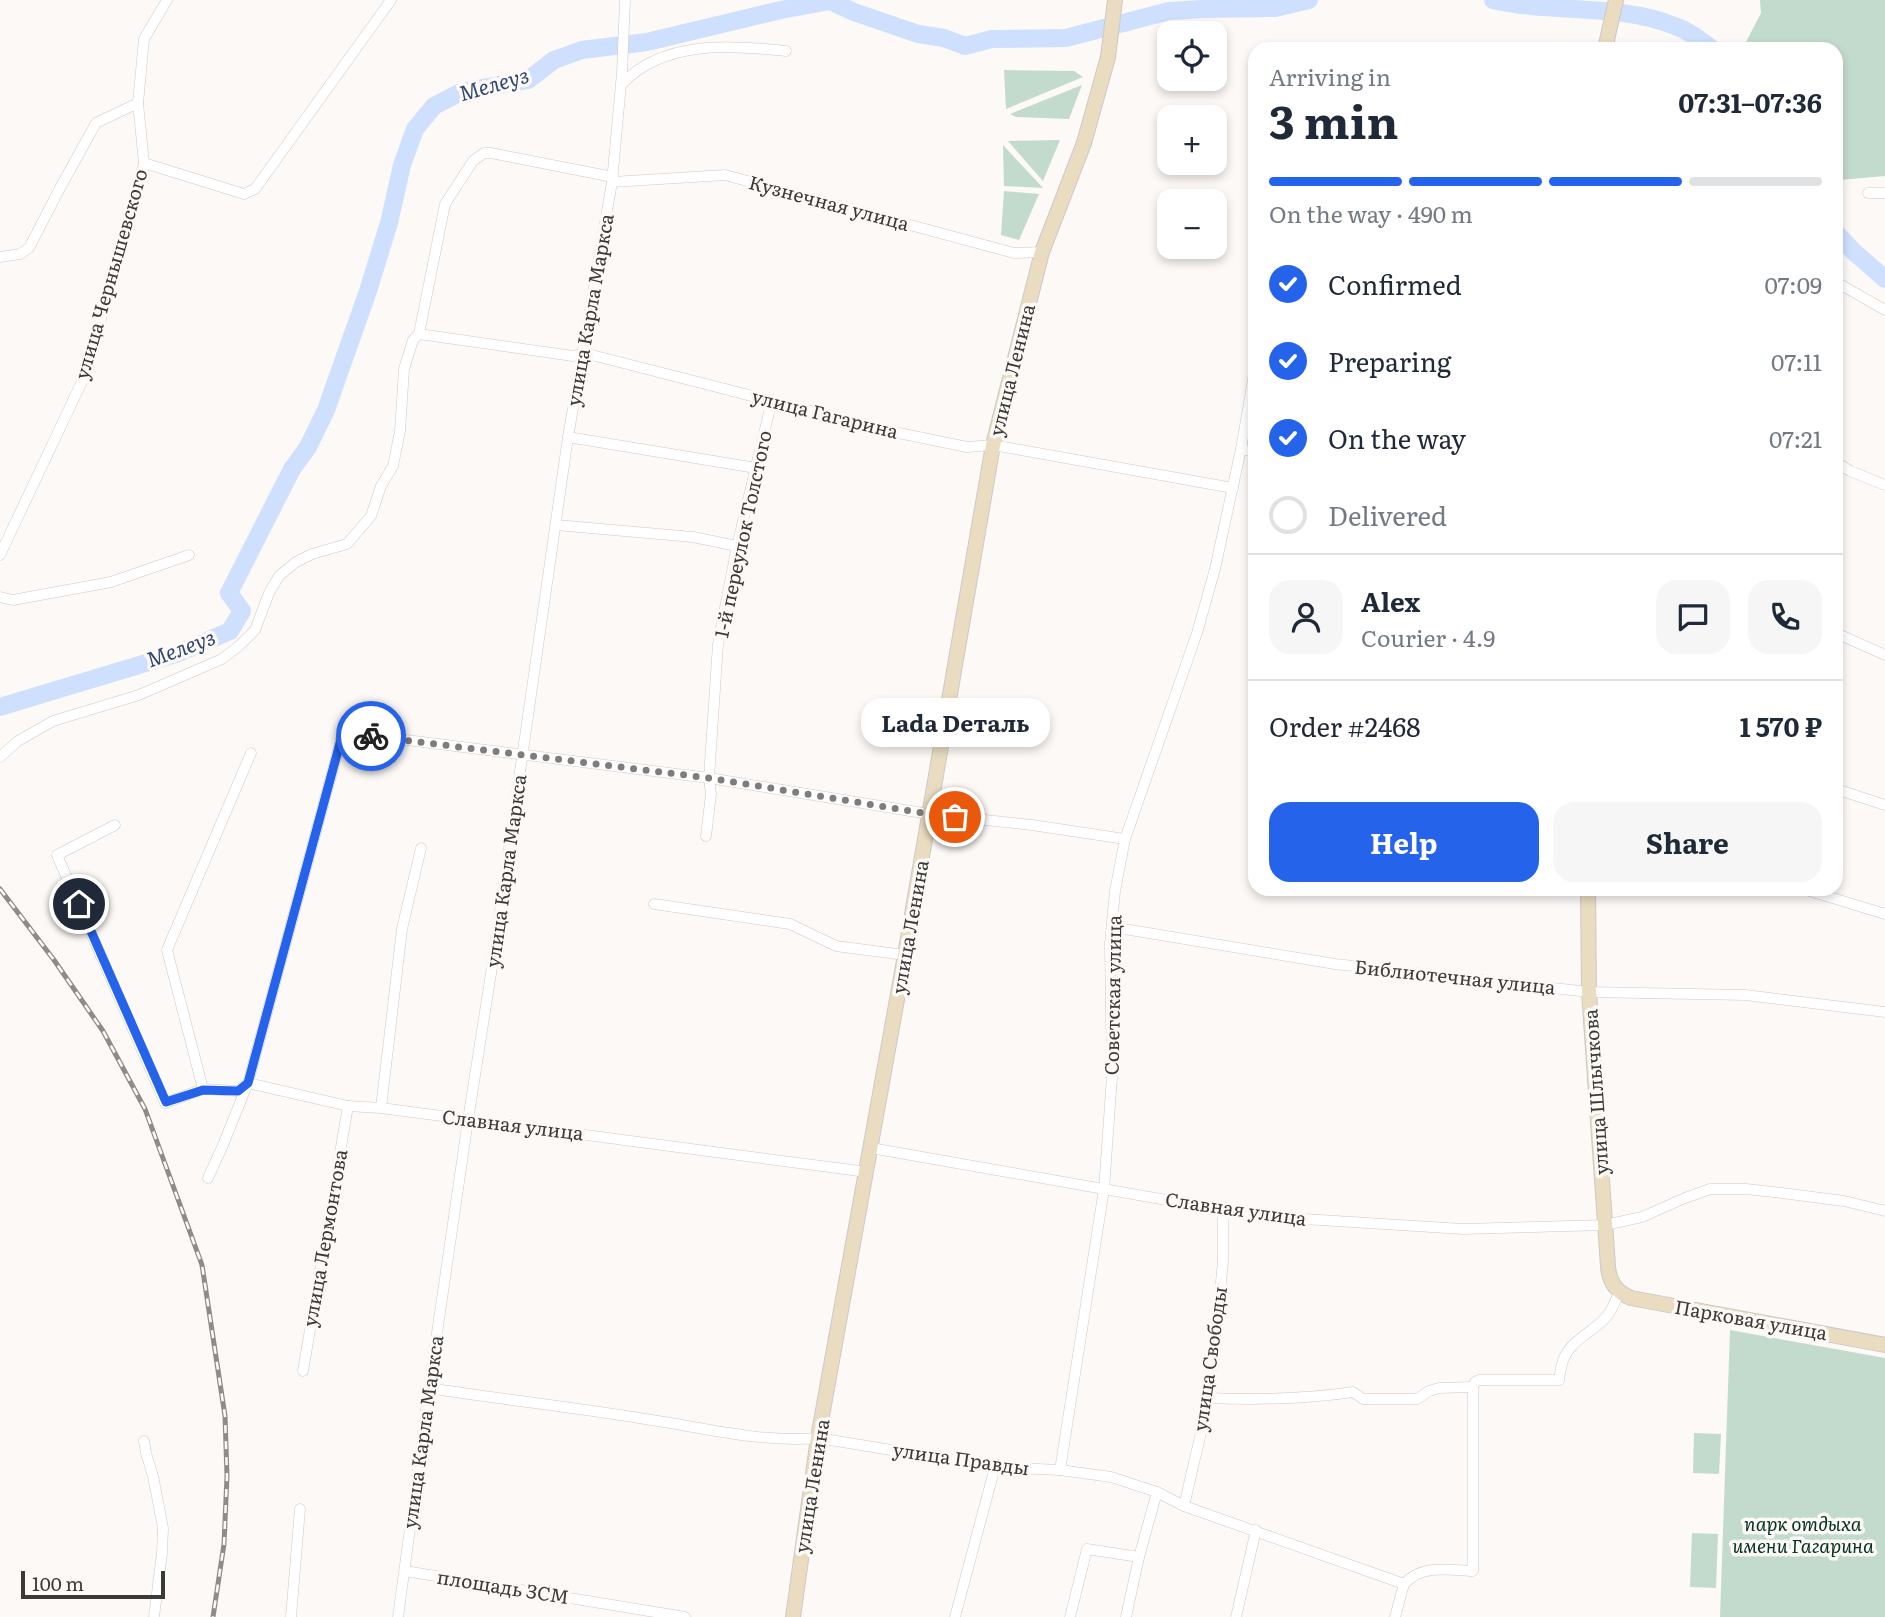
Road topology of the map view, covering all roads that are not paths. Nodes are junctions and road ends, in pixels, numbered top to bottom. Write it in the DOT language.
graph roads {
  1 [pos="167,0"];
  2 [pos="391,0"];
  3 [pos="625,0"];
  4 [pos="1115,0"];
  5 [pos="1616,0"];
  6 [pos="1607,42"];
  7 [pos="786,51"];
  8 [pos="621,84"];
  9 [pos="138,103"];
  10 [pos="144,163"];
  11 [pos="612,179"];
  12 [pos="1868,193"];
  13 [pos="1885,194"];
  14 [pos="1042,252"];
  15 [pos="0,257"];
  16 [pos="1843,286"];
  17 [pos="1885,310"];
  18 [pos="419,334"];
  19 [pos="584,353"];
  20 [pos="772,400"];
  21 [pos="1248,408"];
  22 [pos="568,437"];
  23 [pos="993,445"];
  24 [pos="1241,449"];
  25 [pos="1248,450"];
  26 [pos="1843,466"];
  27 [pos="756,468"];
  28 [pos="1885,485"];
  29 [pos="1233,488"];
  30 [pos="556,525"];
  31 [pos="737,546"];
  32 [pos="0,555"];
  33 [pos="189,555"];
  34 [pos="0,597"];
  35 [pos="1843,635"];
  36 [pos="1885,655"];
  37 [pos="251,752"];
  38 [pos="522,755"];
  39 [pos="0,757"];
  40 [pos="709,778"];
  41 [pos="1843,791"];
  42 [pos="1885,805"];
  43 [pos="929,814"];
  44 [pos="115,825"];
  45 [pos="706,836"];
  46 [pos="1125,839"];
  47 [pos="421,848"];
  48 [pos="1588,896"];
  49 [pos="1826,896"];
  50 [pos="654,904"];
  51 [pos="1885,914"];
  52 [pos="1112,927"];
  53 [pos="905,955"];
  54 [pos="1589,992"];
  55 [pos="1885,1012"];
  56 [pos="248,1083"];
  57 [pos="203,1090"];
  58 [pos="348,1106"];
  59 [pos="381,1108"];
  60 [pos="467,1120"];
  61 [pos="871,1148"];
  62 [pos="867,1172"];
  63 [pos="208,1178"];
  64 [pos="1104,1189"];
  65 [pos="1223,1210"];
  66 [pos="1885,1211"];
  67 [pos="1605,1225"];
  68 [pos="1619,1292"];
  69 [pos="1885,1345"];
  70 [pos="303,1371"];
  71 [pos="429,1388"];
  72 [pos="1473,1388"];
  73 [pos="1209,1398"];
  74 [pos="818,1438"];
  75 [pos="144,1441"];
  76 [pos="995,1467"];
  77 [pos="1060,1470"];
  78 [pos="1157,1492"];
  79 [pos="1184,1506"];
  80 [pos="300,1509"];
  81 [pos="1256,1530"];
  82 [pos="1139,1557"];
  83 [pos="405,1571"];
  84 [pos="1404,1584"];
  85 [pos="154,1617"];
  86 [pos="291,1617"];
  87 [pos="398,1617"];
  88 [pos="685,1617"];
  89 [pos="793,1617"];
  90 [pos="955,1617"];
  91 [pos="1070,1617"];
  92 [pos="1126,1617"];
  93 [pos="1236,1617"];
  94 [pos="1395,1617"];
  1 -- 9 [label="street, улица Чернышевского"];
  2 -- 10 [label="street"];
  3 -- 8 [label="street, улица Карла Маркса"];
  4 -- 14 [label="main road, улица Ленина"];
  5 -- 6 [label="main road"];
  7 -- 8 [label="street"];
  8 -- 11 [label="street, улица Карла Маркса"];
  9 -- 10 [label="street, улица Чернышевского"];
  9 -- 15 [label="street"];
  10 -- 32 [label="street, улица Чернышевского"];
  11 -- 14 [label="street, Кузнечная улица"];
  11 -- 18 [label="street, Кузнечная улица"];
  11 -- 19 [label="street, улица Карла Маркса"];
  12 -- 13 [label="street"];
  14 -- 23 [label="main road, улица Ленина"];
  16 -- 17 [label="street"];
  18 -- 19 [label="street, улица Гагарина"];
  18 -- 39 [label="street"];
  19 -- 20 [label="street, улица Гагарина"];
  19 -- 22 [label="street, улица Карла Маркса"];
  20 -- 23 [label="street, улица Гагарина"];
  20 -- 27 [label="street, 1-й переулок Толстого"];
  21 -- 24 [label="street, Советская улица"];
  22 -- 27 [label="street"];
  22 -- 30 [label="street, улица Карла Маркса"];
  23 -- 29 [label="street, улица Гагарина"];
  23 -- 43 [label="main road, улица Ленина"];
  24 -- 25 [label="street"];
  24 -- 29 [label="street, Советская улица"];
  26 -- 28 [label="street"];
  27 -- 31 [label="street, 1-й переулок Толстого"];
  29 -- 46 [label="street, Советская улица"];
  30 -- 31 [label="street"];
  30 -- 38 [label="street, улица Карла Маркса"];
  31 -- 40 [label="street, 1-й переулок Толстого"];
  33 -- 34 [label="street"];
  35 -- 36 [label="street"];
  37 -- 57 [label="street"];
  38 -- 40 [label="street"];
  38 -- 56 [label="street"];
  38 -- 60 [label="street, улица Карла Маркса"];
  40 -- 43 [label="street"];
  40 -- 45 [label="street, 1-й переулок Толстого"];
  41 -- 42 [label="street"];
  43 -- 46 [label="street"];
  43 -- 53 [label="main road, улица Ленина"];
  44 -- 57 [label="street, Славная улица"];
  46 -- 52 [label="street, Советская улица"];
  47 -- 59 [label="street"];
  48 -- 54 [label="main road, улица Шлычкова"];
  49 -- 51 [label="street"];
  50 -- 53 [label="street"];
  52 -- 54 [label="street, Библиотечная улица"];
  52 -- 64 [label="street, Советская улица"];
  53 -- 61 [label="main road, улица Ленина"];
  54 -- 55 [label="street, Библиотечная улица"];
  54 -- 67 [label="main road, улица Шлычкова"];
  56 -- 57 [label="street, Славная улица"];
  56 -- 58 [label="street, Славная улица"];
  56 -- 63 [label="street"];
  58 -- 59 [label="street, Славная улица"];
  58 -- 70 [label="street, улица Лермонтова"];
  59 -- 60 [label="street, Славная улица"];
  60 -- 62 [label="street, Славная улица"];
  60 -- 71 [label="street, улица Карла Маркса"];
  61 -- 62 [label="main road, улица Ленина"];
  61 -- 64 [label="street, Славная улица"];
  62 -- 74 [label="main road, улица Ленина"];
  64 -- 65 [label="street, Славная улица"];
  64 -- 77 [label="street, Советская улица"];
  65 -- 67 [label="street, Славная улица"];
  65 -- 73 [label="street, улица Свободы"];
  66 -- 67 [label="street, Славная улица"];
  67 -- 68 [label="main road, улица Шлычкова"];
  68 -- 69 [label="main road, Парковая улица"];
  68 -- 72 [label="street"];
  71 -- 74 [label="street, улица Правды"];
  71 -- 83 [label="street, улица Карла Маркса"];
  72 -- 73 [label="street"];
  72 -- 84 [label="street"];
  73 -- 79 [label="street, улица Свободы"];
  74 -- 76 [label="street, улица Правды"];
  74 -- 89 [label="main road, улица Ленина"];
  75 -- 85 [label="street"];
  76 -- 77 [label="street, улица Правды"];
  76 -- 90 [label="street"];
  77 -- 78 [label="street, улица Правды"];
  78 -- 79 [label="street, улица Правды"];
  78 -- 82 [label="street"];
  79 -- 81 [label="street, улица Правды"];
  80 -- 86 [label="street"];
  81 -- 84 [label="street, улица Правды"];
  81 -- 93 [label="street"];
  82 -- 91 [label="street"];
  82 -- 92 [label="street"];
  83 -- 87 [label="street, улица Карла Маркса"];
  83 -- 88 [label="street, площадь ЗСМ"];
  84 -- 94 [label="street"];
}
